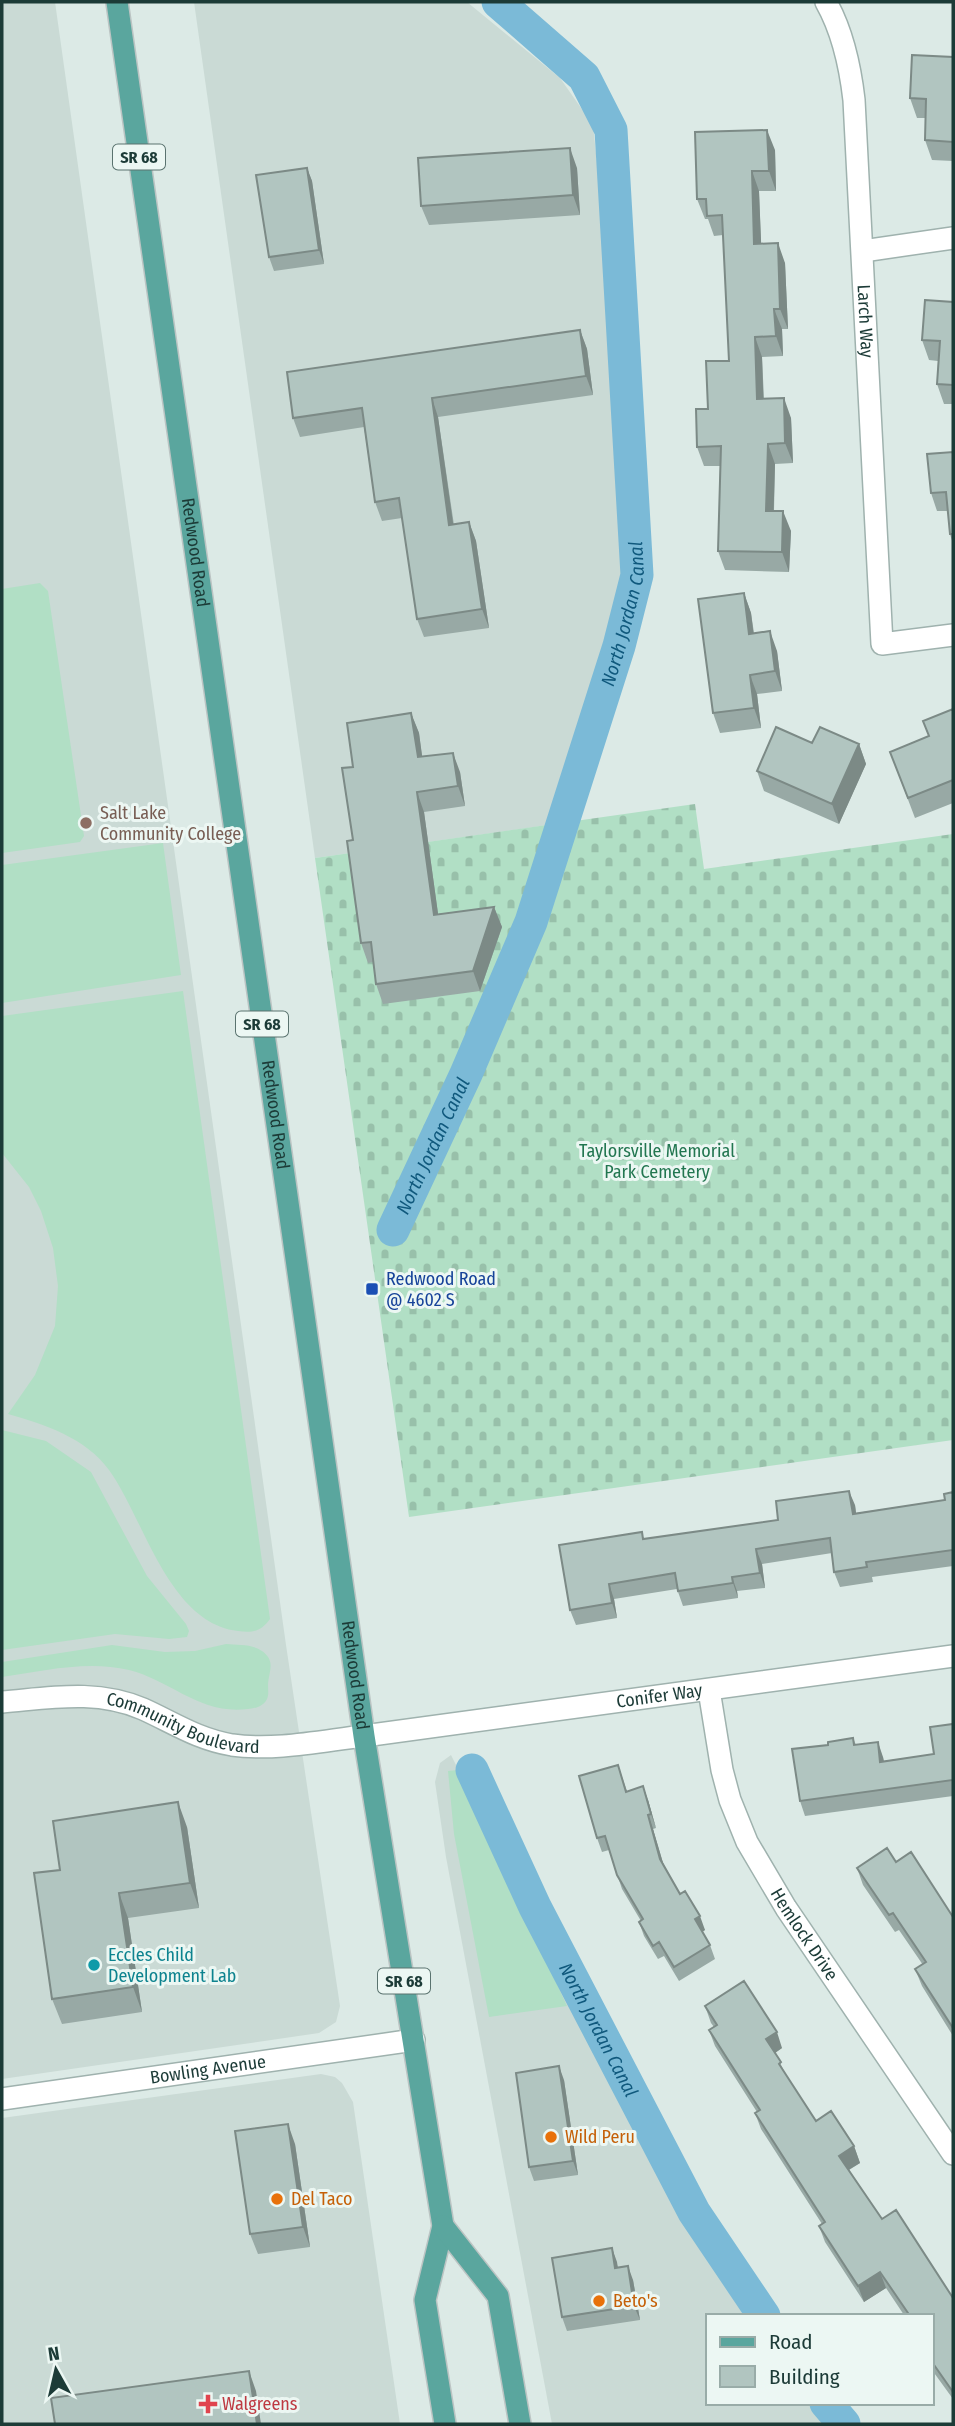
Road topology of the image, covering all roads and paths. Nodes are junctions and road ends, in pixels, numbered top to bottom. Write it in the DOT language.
graph roads {
  1 [pos="117,2"];
  2 [pos="826,2"];
  3 [pos="953,239"];
  4 [pos="863,251"];
  5 [pos="953,635"];
  6 [pos="953,1656"];
  7 [pos="709,1690"];
  8 [pos="2,1702"];
  9 [pos="364,1736"];
  10 [pos="414,2040"];
  11 [pos="2,2099"];
  12 [pos="953,2154"];
  13 [pos="443,2225"];
  14 [pos="445,2424"];
  15 [pos="520,2424"];
  1 -- 9 [label="main road, Redwood Road / SR 68"];
  2 -- 4 [label="street, Larch Way"];
  3 -- 4 [label="street"];
  4 -- 5 [label="street, Larch Way"];
  6 -- 7 [label="street, Conifer Way"];
  7 -- 9 [label="street, Conifer Way"];
  7 -- 12 [label="street, Hemlock Drive"];
  8 -- 9 [label="street, Community Boulevard"];
  9 -- 10 [label="main road, Redwood Road / SR 68"];
  10 -- 11 [label="street, Bowling Avenue"];
  10 -- 13 [label="main road, Redwood Road / SR 68"];
  13 -- 14 [label="main road, Redwood Road / SR 68"];
  13 -- 15 [label="main road, Redwood Road / SR 68"];
}
